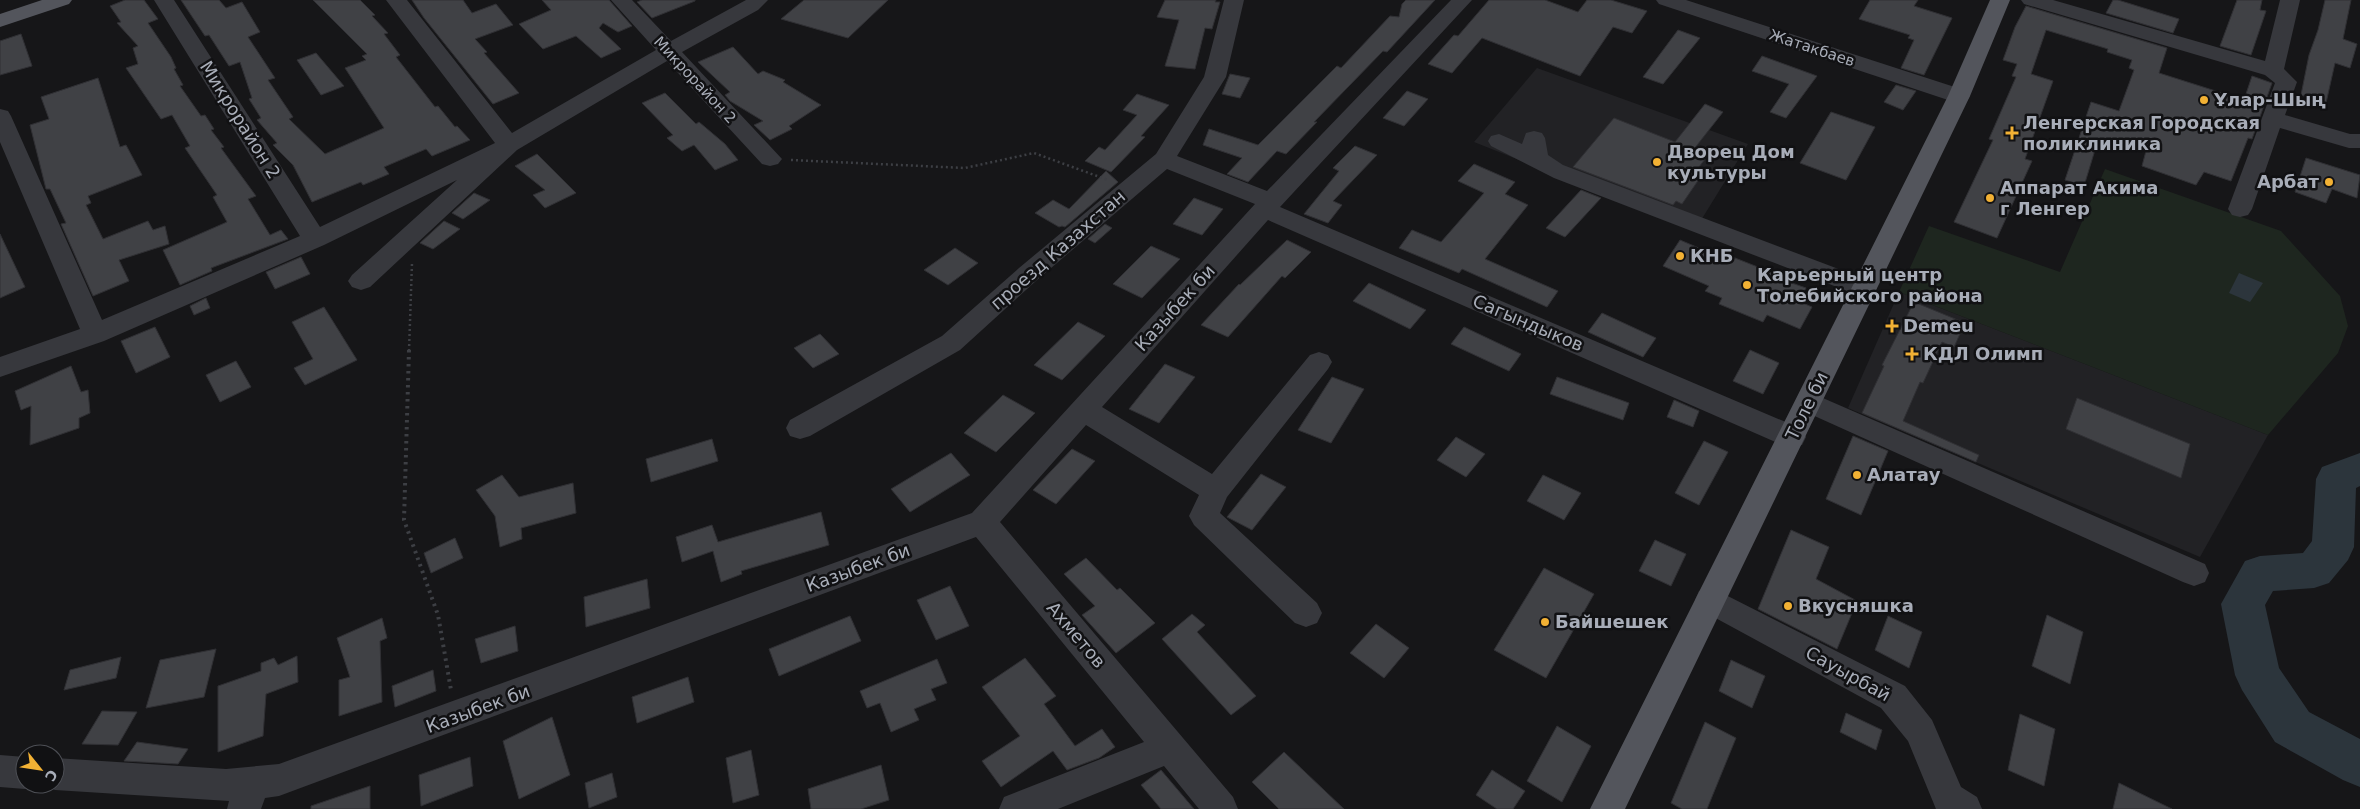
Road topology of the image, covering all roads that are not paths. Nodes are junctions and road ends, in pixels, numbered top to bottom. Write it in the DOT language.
graph roads {
  1 [pos="62,0"];
  2 [pos="164,0"];
  3 [pos="396,0"];
  4 [pos="620,0"];
  5 [pos="758,0"];
  6 [pos="1234,0"];
  7 [pos="1462,0"];
  8 [pos="1666,0"];
  9 [pos="2000,0"];
  10 [pos="2031,0"];
  11 [pos="2290,0"];
  12 [pos="0,21"];
  13 [pos="669,51"];
  14 [pos="2273,70"];
  15 [pos="1959,96"];
  16 [pos="0,116"];
  17 [pos="2272,119"];
  18 [pos="1534,138"];
  19 [pos="1499,141"];
  20 [pos="2360,142"];
  21 [pos="510,145"];
  22 [pos="770,159"];
  23 [pos="1164,159"];
  24 [pos="1545,165"];
  25 [pos="1268,205"];
  26 [pos="2240,209"];
  27 [pos="315,239"];
  28 [pos="361,281"];
  29 [pos="1864,288"];
  30 [pos="95,334"];
  31 [pos="1319,362"];
  32 [pos="0,367"];
  33 [pos="1809,402"];
  34 [pos="1084,409"];
  35 [pos="800,428"];
  36 [pos="1792,437"];
  37 [pos="1215,491"];
  38 [pos="982,522"];
  39 [pos="2194,574"];
  40 [pos="1710,600"];
  41 [pos="1306,613"];
  42 [pos="1169,748"];
  43 [pos="0,771"];
  44 [pos="15,772"];
  45 [pos="65,775"];
  46 [pos="248,796"];
  47 [pos="1016,809"];
  48 [pos="1221,809"];
  49 [pos="1607,809"];
  50 [pos="1966,809"];
  1 -- 12 [label="main road"];
  2 -- 27 [label="street, Микрорайон 2"];
  3 -- 21 [label="street"];
  4 -- 13 [label="street, Микрорайон 2"];
  5 -- 13 [label="street"];
  6 -- 23 [label="street, проезд Казахстан"];
  7 -- 25 [label="street, Казыбек би"];
  8 -- 15 [label="street, Жатакбаев"];
  9 -- 15 [label="main road, Толе би"];
  10 -- 14 [label="street"];
  11 -- 14 [label="street"];
  13 -- 21 [label="street"];
  13 -- 22 [label="street, Микрорайон 2"];
  14 -- 17 [label="street"];
  15 -- 29 [label="main road, Толе би"];
  16 -- 30 [label="street"];
  17 -- 20 [label="street"];
  17 -- 26 [label="street"];
  18 -- 24 [label="street"];
  19 -- 24 [label="street"];
  21 -- 27 [label="street"];
  21 -- 28 [label="street"];
  23 -- 25 [label="street, Сагындыков"];
  23 -- 35 [label="street, проезд Казахстан"];
  24 -- 29 [label="street"];
  25 -- 34 [label="street, Казыбек би"];
  25 -- 36 [label="street, Сагындыков"];
  27 -- 30 [label="street"];
  29 -- 33 [label="main road, Толе би"];
  30 -- 32 [label="street"];
  31 -- 37 [label="street"];
  33 -- 36 [label="main road, Толе би"];
  33 -- 39 [label="street"];
  34 -- 37 [label="street"];
  34 -- 38 [label="street, Казыбек би"];
  36 -- 40 [label="main road, Толе би"];
  37 -- 41 [label="street"];
  38 -- 42 [label="street, Ахметов"];
  38 -- 46 [label="street, Казыбек би"];
  40 -- 49 [label="main road, Толе би"];
  40 -- 50 [label="street, Сауырбай"];
  42 -- 47 [label="street"];
  42 -- 48 [label="street, Ахметов"];
  43 -- 44 [label="street"];
  45 -- 46 [label="street, Казыбек би"];
}
